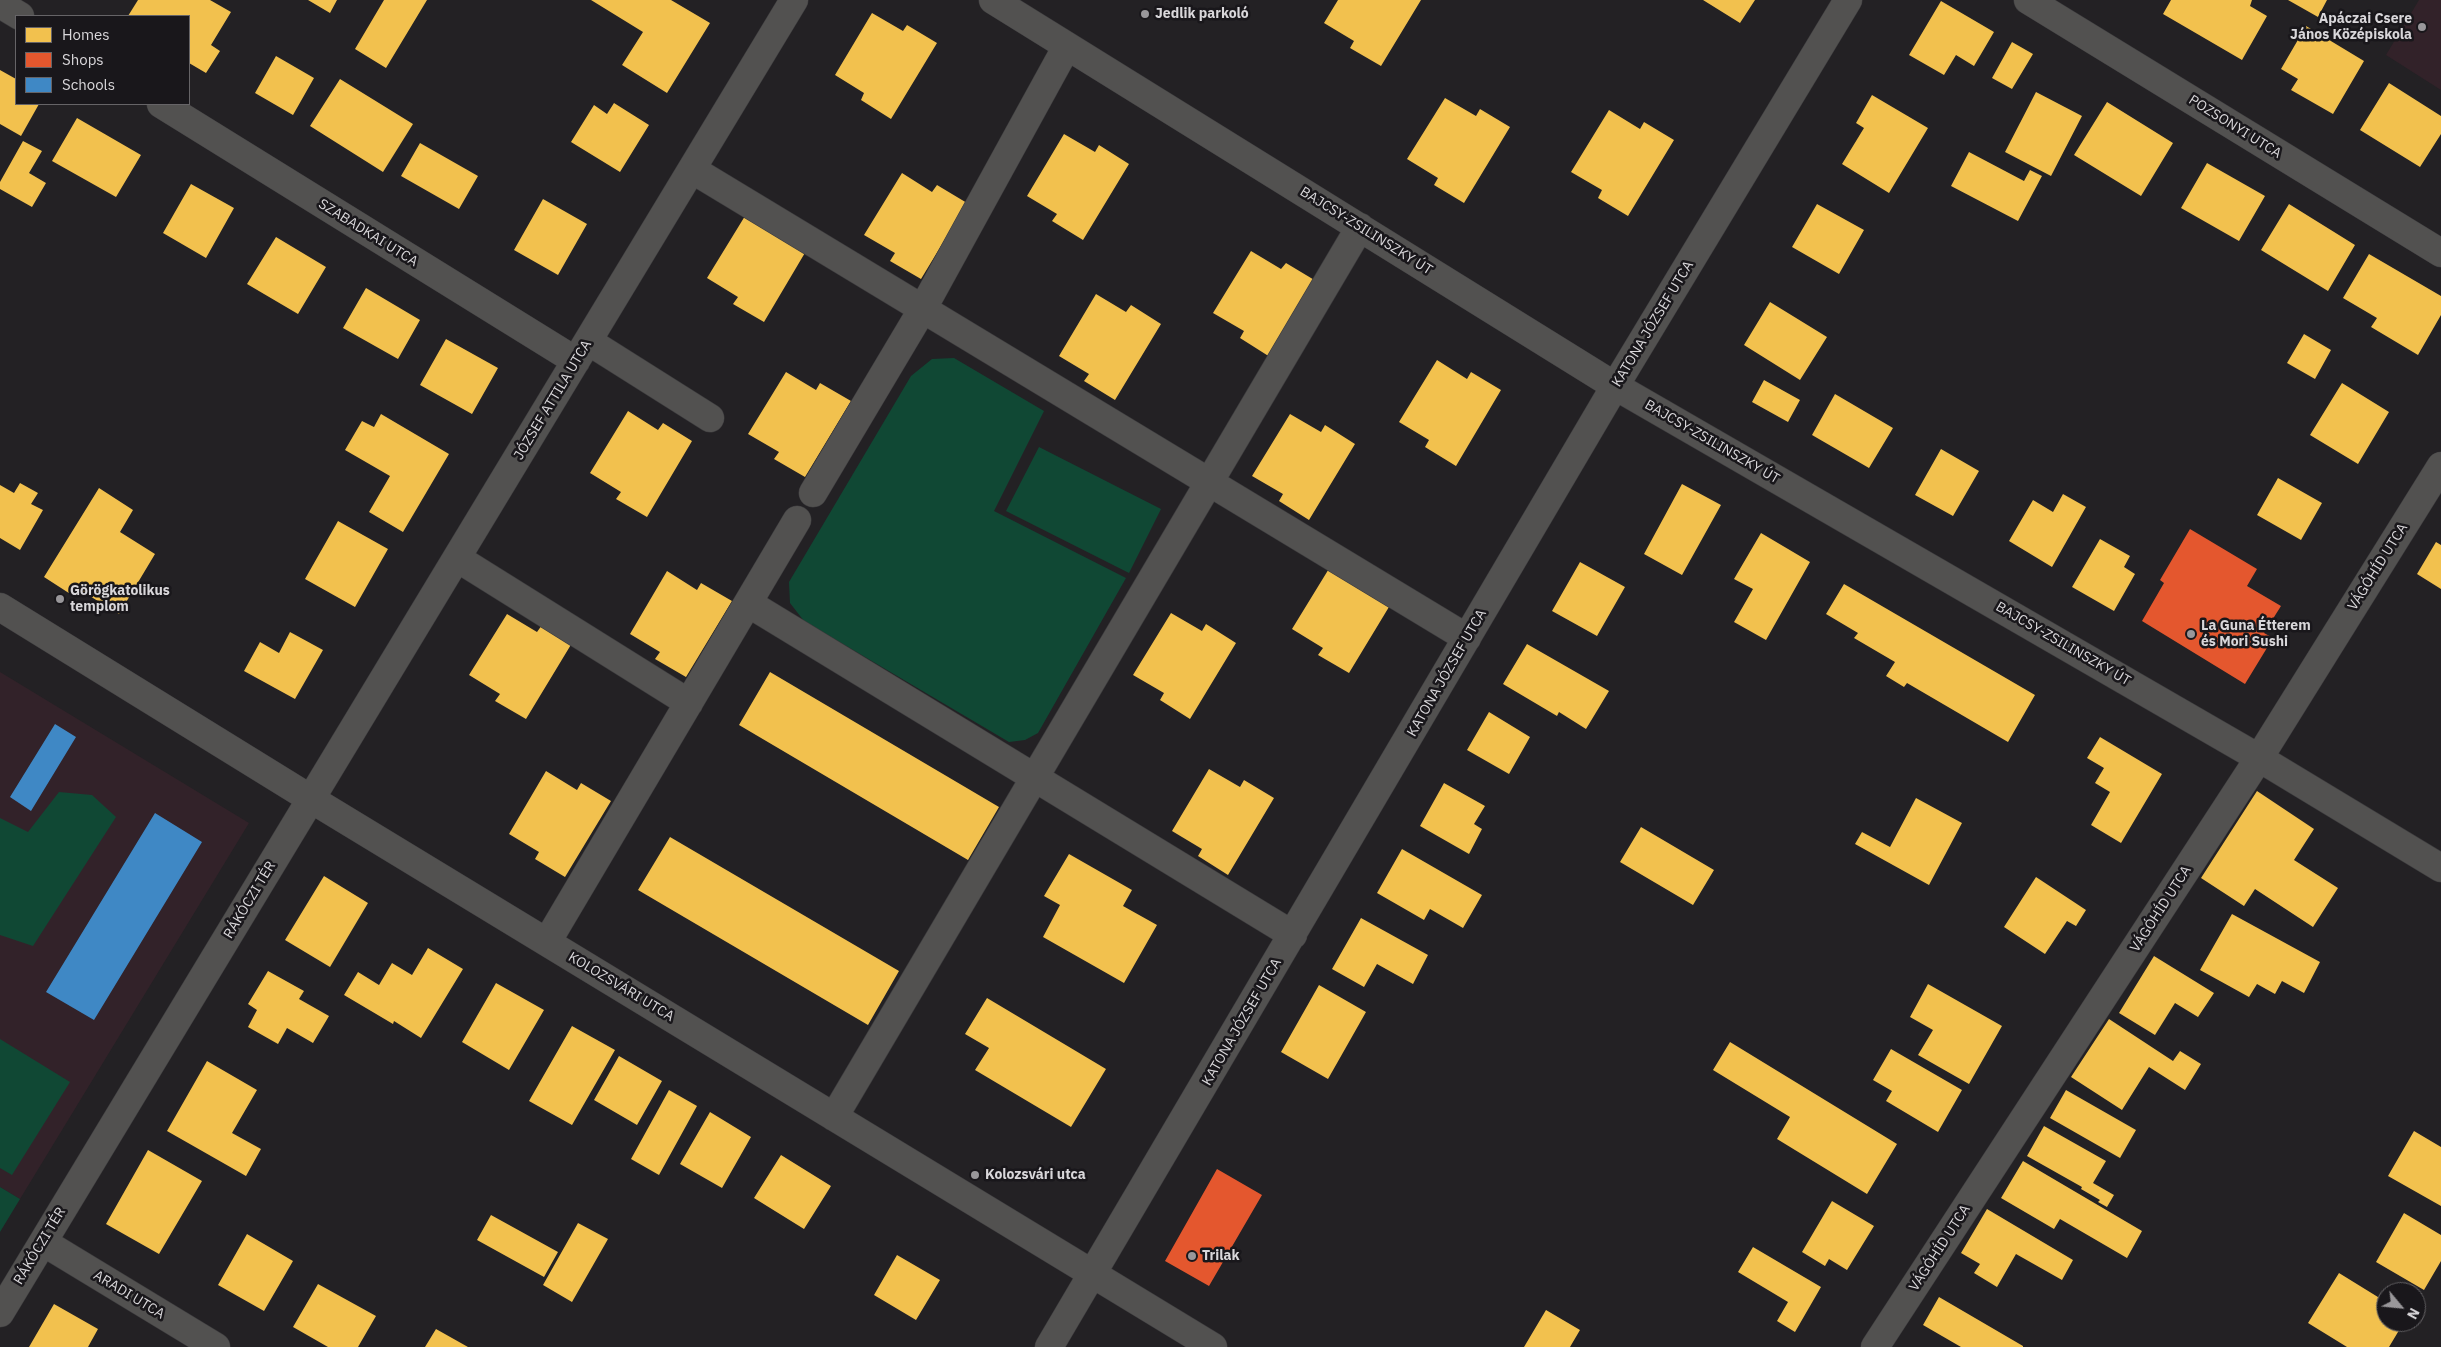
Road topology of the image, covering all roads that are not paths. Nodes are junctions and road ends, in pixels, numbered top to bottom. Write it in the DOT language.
graph roads {
  1 [pos="794,0"];
  2 [pos="993,0"];
  3 [pos="1848,0"];
  4 [pos="2028,0"];
  5 [pos="0,4"];
  6 [pos="18,15"];
  7 [pos="1067,46"];
  8 [pos="163,105"];
  9 [pos="693,170"];
  10 [pos="1360,227"];
  11 [pos="2441,253"];
  12 [pos="922,310"];
  13 [pos="582,351"];
  14 [pos="1615,386"];
  15 [pos="710,418"];
  16 [pos="2441,466"];
  17 [pos="1209,482"];
  18 [pos="813,493"];
  19 [pos="797,520"];
  20 [pos="457,558"];
  21 [pos="748,603"];
  22 [pos="0,607"];
  23 [pos="1467,638"];
  24 [pos="689,703"];
  25 [pos="2260,758"];
  26 [pos="1035,777"];
  27 [pos="311,799"];
  28 [pos="2441,868"];
  29 [pos="1293,935"];
  30 [pos="547,942"];
  31 [pos="834,1117"];
  32 [pos="42,1242"];
  33 [pos="1094,1274"];
  34 [pos="0,1313"];
  35 [pos="216,1347"];
  36 [pos="1049,1347"];
  37 [pos="1213,1347"];
  38 [pos="1876,1347"];
  1 -- 9 [label="street, JÓZSEF ATTILA UTCA"];
  2 -- 7 [label="street, BAJCSY-ZSILINSZKY ÚT"];
  3 -- 14 [label="street, KATONA JÓZSEF UTCA"];
  4 -- 11 [label="street, POZSONYI UTCA"];
  5 -- 6 [label="street"];
  7 -- 10 [label="street, BAJCSY-ZSILINSZKY ÚT"];
  7 -- 12 [label="street"];
  8 -- 13 [label="street, SZABADKAI UTCA"];
  9 -- 12 [label="street"];
  9 -- 13 [label="street, JÓZSEF ATTILA UTCA"];
  10 -- 14 [label="street, BAJCSY-ZSILINSZKY ÚT"];
  10 -- 17 [label="street"];
  12 -- 17 [label="street"];
  12 -- 18 [label="street"];
  13 -- 15 [label="street, SZABADKAI UTCA"];
  13 -- 20 [label="street, JÓZSEF ATTILA UTCA"];
  14 -- 23 [label="street, KATONA JÓZSEF UTCA"];
  14 -- 25 [label="street, BAJCSY-ZSILINSZKY ÚT"];
  16 -- 25 [label="street, VÁGÓHÍD UTCA"];
  17 -- 23 [label="street"];
  17 -- 26 [label="street"];
  19 -- 21 [label="street"];
  20 -- 24 [label="street"];
  20 -- 27 [label="street, JÓZSEF ATTILA UTCA"];
  21 -- 24 [label="street"];
  21 -- 26 [label="street"];
  22 -- 27 [label="street"];
  23 -- 29 [label="street, KATONA JÓZSEF UTCA"];
  24 -- 30 [label="street"];
  25 -- 28 [label="street, BAJCSY-ZSILINSZKY ÚT"];
  25 -- 38 [label="street, VÁGÓHÍD UTCA"];
  26 -- 29 [label="street"];
  26 -- 31 [label="street"];
  27 -- 30 [label="street, KOLOZSVÁRI UTCA"];
  27 -- 32 [label="street, RÁKÓCZI TÉR"];
  29 -- 33 [label="street, KATONA JÓZSEF UTCA"];
  30 -- 31 [label="street, KOLOZSVÁRI UTCA"];
  31 -- 33 [label="street, KOLOZSVÁRI UTCA"];
  32 -- 34 [label="street, RÁKÓCZI TÉR"];
  32 -- 35 [label="street, ARADI UTCA"];
  33 -- 36 [label="street, KATONA JÓZSEF UTCA"];
  33 -- 37 [label="street, KOLOZSVÁRI UTCA"];
}
